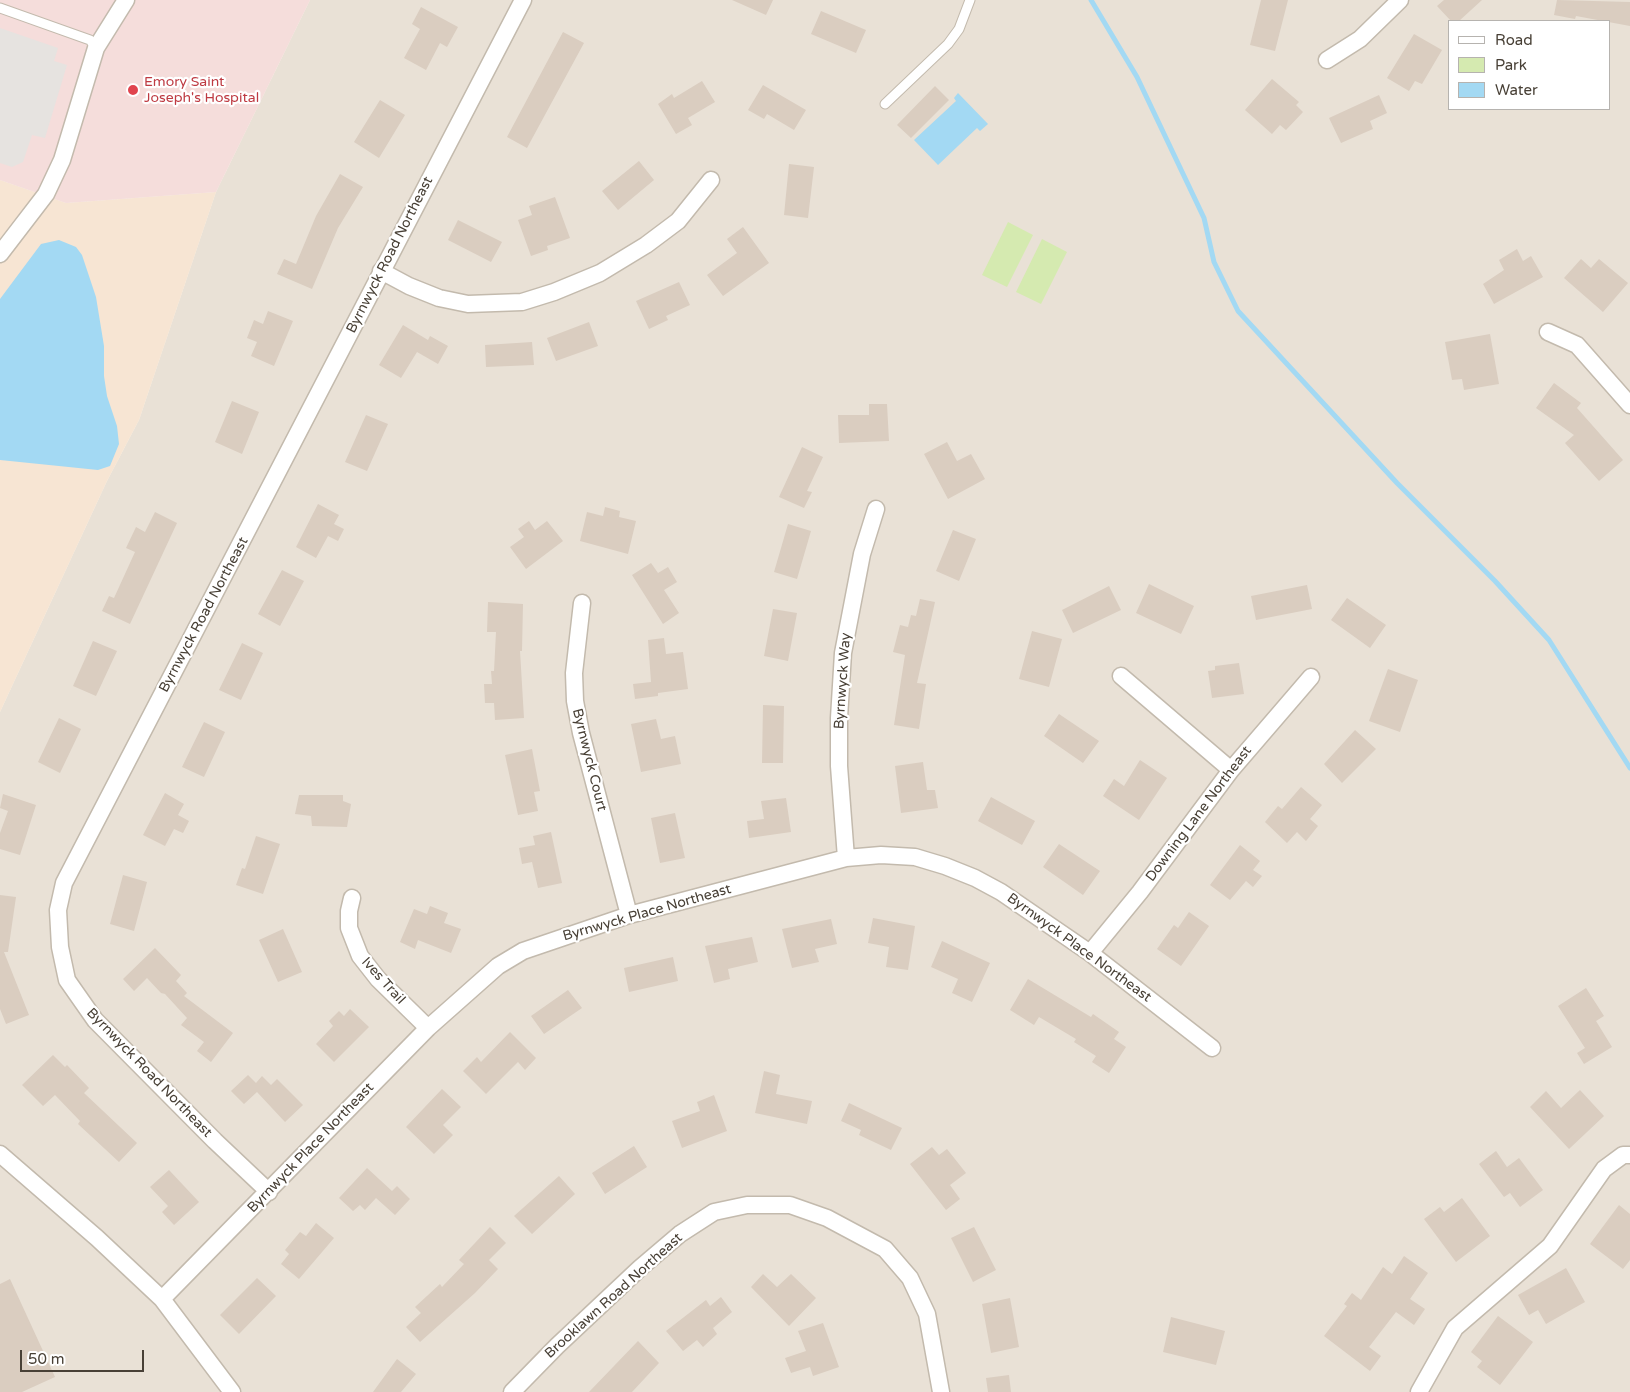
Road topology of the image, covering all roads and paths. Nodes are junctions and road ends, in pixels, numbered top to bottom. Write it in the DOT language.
graph roads {
  1 [pos="126,0"];
  2 [pos="523,0"];
  3 [pos="970,0"];
  4 [pos="1400,0"];
  5 [pos="0,8"];
  6 [pos="96,48"];
  7 [pos="1327,60"];
  8 [pos="885,104"];
  9 [pos="711,180"];
  10 [pos="0,254"];
  11 [pos="381,272"];
  12 [pos="1548,332"];
  13 [pos="1630,405"];
  14 [pos="876,509"];
  15 [pos="582,603"];
  16 [pos="1121,676"];
  17 [pos="1311,678"];
  18 [pos="1231,770"];
  19 [pos="846,858"];
  20 [pos="352,898"];
  21 [pos="629,915"];
  22 [pos="1090,953"];
  23 [pos="428,1028"];
  24 [pos="1212,1048"];
  25 [pos="0,1154"];
  26 [pos="1630,1155"];
  27 [pos="268,1192"];
  28 [pos="162,1299"];
  29 [pos="232,1392"];
  30 [pos="512,1392"];
  31 [pos="942,1392"];
  32 [pos="1418,1392"];
  1 -- 6 [label="street"];
  2 -- 11 [label="street, Byrnwyck Road Northeast"];
  3 -- 8 [label="lane"];
  4 -- 7 [label="street"];
  5 -- 6 [label="lane"];
  6 -- 10 [label="street"];
  9 -- 11 [label="street"];
  11 -- 27 [label="street, Byrnwyck Road Northeast"];
  12 -- 13 [label="street"];
  14 -- 19 [label="street, Byrnwyck Way"];
  15 -- 21 [label="street, Byrnwyck Court"];
  16 -- 18 [label="street"];
  17 -- 18 [label="street, Downing Lane Northeast"];
  18 -- 22 [label="street, Downing Lane Northeast"];
  19 -- 21 [label="street, Byrnwyck Place Northeast"];
  19 -- 22 [label="street, Byrnwyck Place Northeast"];
  20 -- 23 [label="street, Ives Trail"];
  21 -- 23 [label="street, Byrnwyck Place Northeast"];
  22 -- 24 [label="street, Byrnwyck Place Northeast"];
  23 -- 27 [label="street, Byrnwyck Place Northeast"];
  25 -- 28 [label="street"];
  26 -- 32 [label="street"];
  27 -- 28 [label="street, Byrnwyck Place Northeast"];
  28 -- 29 [label="street"];
  30 -- 31 [label="street, Brooklawn Road Northeast"];
}
